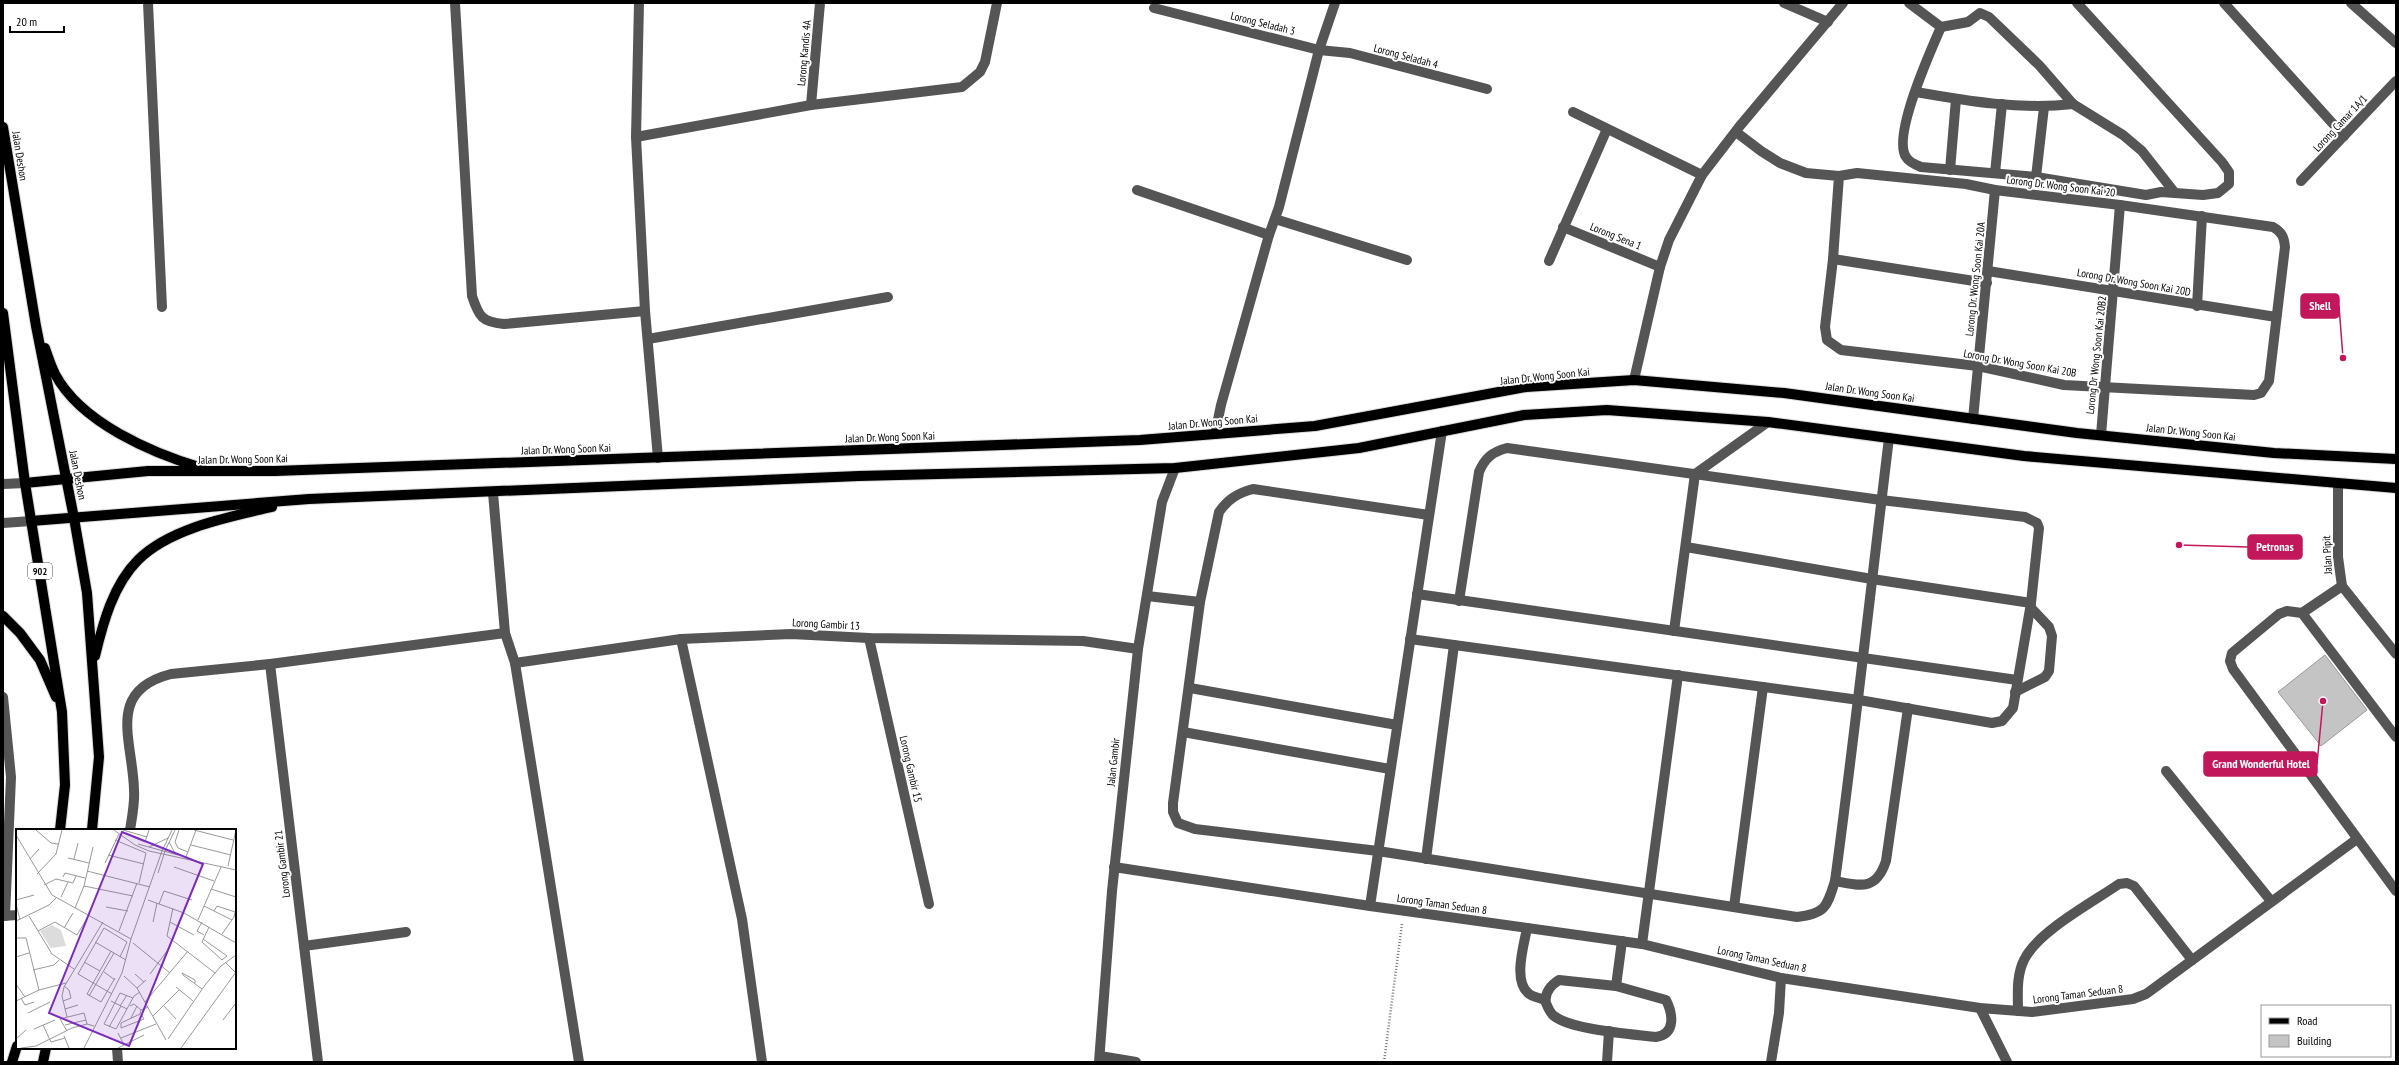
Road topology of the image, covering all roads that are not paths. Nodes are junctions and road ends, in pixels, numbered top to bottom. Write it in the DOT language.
graph roads {
  1 [pos="148,3"];
  2 [pos="455,3"];
  3 [pos="639,3"];
  4 [pos="820,3"];
  5 [pos="997,3"];
  6 [pos="1335,3"];
  7 [pos="1784,3"];
  8 [pos="1844,3"];
  9 [pos="1909,3"];
  10 [pos="1984,3"];
  11 [pos="2077,3"];
  12 [pos="2224,3"];
  13 [pos="2351,3"];
  14 [pos="1154,8"];
  15 [pos="1980,13"];
  16 [pos="1828,22"];
  17 [pos="1941,26"];
  18 [pos="2396,43"];
  19 [pos="1319,50"];
  20 [pos="2396,81"];
  21 [pos="1487,89"];
  22 [pos="1916,92"];
  23 [pos="1956,99"];
  24 [pos="2002,104"];
  25 [pos="2074,104"];
  26 [pos="812,105"];
  27 [pos="2044,107"];
  28 [pos="1573,112"];
  29 [pos="3,127"];
  30 [pos="1607,128"];
  31 [pos="1736,132"];
  32 [pos="2344,136"];
  33 [pos="636,137"];
  34 [pos="1950,170"];
  35 [pos="1995,173"];
  36 [pos="1702,175"];
  37 [pos="1839,176"];
  38 [pos="2036,177"];
  39 [pos="2302,181"];
  40 [pos="1137,190"];
  41 [pos="1996,190"];
  42 [pos="2175,193"];
  43 [pos="2120,205"];
  44 [pos="2202,216"];
  45 [pos="1275,219"];
  46 [pos="1563,227"];
  47 [pos="1269,235"];
  48 [pos="1833,259"];
  49 [pos="1407,260"];
  50 [pos="1549,261"];
  51 [pos="1660,267"];
  52 [pos="1988,271"];
  53 [pos="1987,283"];
  54 [pos="2115,290"];
  55 [pos="888,297"];
  56 [pos="2197,306"];
  57 [pos="162,307"];
  58 [pos="645,311"];
  59 [pos="3,313"];
  60 [pos="2276,317"];
  61 [pos="36,326"];
  62 [pos="648,339"];
  63 [pos="1978,366"];
  64 [pos="1634,380"];
  65 [pos="2104,387"];
  66 [pos="1973,419"];
  67 [pos="1768,422"];
  68 [pos="1442,431"];
  69 [pos="1215,434"];
  70 [pos="2101,435"];
  71 [pos="1889,438"];
  72 [pos="658,458"];
  73 [pos="2396,459"];
  74 [pos="1175,468"];
  75 [pos="212,471"];
  76 [pos="1695,474"];
  77 [pos="65,478"];
  78 [pos="25,483"];
  79 [pos="3,484"];
  80 [pos="2338,484"];
  81 [pos="2396,488"];
  82 [pos="493,492"];
  83 [pos="309,499"];
  84 [pos="1881,500"];
  85 [pos="1429,515"];
  86 [pos="74,518"];
  87 [pos="31,521"];
  88 [pos="3,523"];
  89 [pos="1686,547"];
  90 [pos="1872,579"];
  91 [pos="2342,586"];
  92 [pos="1417,594"];
  93 [pos="1147,596"];
  94 [pos="1459,601"];
  95 [pos="1200,602"];
  96 [pos="2031,605"];
  97 [pos="2302,613"];
  98 [pos="3,616"];
  99 [pos="1674,631"];
  100 [pos="505,633"];
  101 [pos="869,638"];
  102 [pos="681,639"];
  103 [pos="1410,639"];
  104 [pos="1454,645"];
  105 [pos="1138,649"];
  106 [pos="2396,654"];
  107 [pos="1862,658"];
  108 [pos="515,663"];
  109 [pos="270,664"];
  110 [pos="93,666"];
  111 [pos="1678,675"];
  112 [pos="2017,680"];
  113 [pos="1763,687"];
  114 [pos="1190,688"];
  115 [pos="2015,692"];
  116 [pos="3,697"];
  117 [pos="1859,700"];
  118 [pos="1908,708"];
  119 [pos="62,712"];
  120 [pos="1397,725"];
  121 [pos="1183,732"];
  122 [pos="2396,737"];
  123 [pos="6,754"];
  124 [pos="1390,769"];
  125 [pos="2166,771"];
  126 [pos="60,829"];
  127 [pos="92,829"];
  128 [pos="130,829"];
  129 [pos="2357,839"];
  130 [pos="1378,851"];
  131 [pos="1426,859"];
  132 [pos="1114,867"];
  133 [pos="1835,880"];
  134 [pos="2396,891"];
  135 [pos="1648,893"];
  136 [pos="2271,901"];
  137 [pos="929,904"];
  138 [pos="1370,906"];
  139 [pos="1734,907"];
  140 [pos="16,915"];
  141 [pos="4,916"];
  142 [pos="1527,928"];
  143 [pos="406,932"];
  144 [pos="1622,941"];
  145 [pos="1642,944"];
  146 [pos="304,946"];
  147 [pos="2192,960"];
  148 [pos="1781,978"];
  149 [pos="1616,986"];
  150 [pos="1546,1000"];
  151 [pos="1980,1008"];
  152 [pos="2018,1011"];
  153 [pos="1609,1031"];
  154 [pos="16,1049"];
  155 [pos="46,1049"];
  156 [pos="117,1049"];
  157 [pos="1099,1059"];
  158 [pos="12,1062"];
  159 [pos="43,1062"];
  160 [pos="118,1062"];
  161 [pos="318,1062"];
  162 [pos="579,1062"];
  163 [pos="762,1062"];
  164 [pos="1136,1062"];
  165 [pos="1607,1062"];
  166 [pos="1771,1062"];
  167 [pos="2007,1062"];
  1 -- 57 [label="street"];
  2 -- 58 [label="street"];
  3 -- 33 [label="street"];
  4 -- 26 [label="street, Lorong Kandis 4A"];
  5 -- 26 [label="street"];
  6 -- 19 [label="street"];
  7 -- 16 [label="street"];
  8 -- 16 [label="street"];
  9 -- 17 [label="street"];
  10 -- 15 [label="street"];
  11 -- 42 [label="street"];
  12 -- 32 [label="street"];
  13 -- 18 [label="street"];
  14 -- 19 [label="street, Lorong Seladah 3"];
  15 -- 17 [label="street"];
  15 -- 25 [label="street"];
  16 -- 31 [label="street"];
  17 -- 22 [label="street"];
  19 -- 21 [label="street, Lorong Seladah 4"];
  19 -- 45 [label="street"];
  20 -- 32 [label="street, Lorong Camar 1A/1"];
  22 -- 23 [label="street"];
  22 -- 34 [label="street"];
  23 -- 24 [label="street"];
  23 -- 34 [label="street"];
  24 -- 27 [label="street"];
  24 -- 35 [label="street"];
  25 -- 27 [label="street"];
  25 -- 42 [label="street"];
  26 -- 33 [label="street"];
  27 -- 38 [label="street"];
  28 -- 30 [label="street"];
  29 -- 61 [label="main road, Jalan Deshon"];
  30 -- 36 [label="street"];
  30 -- 46 [label="street"];
  31 -- 36 [label="street"];
  31 -- 37 [label="street, Lorong Dr. Wong Soon Kai 20"];
  32 -- 39 [label="street, Lorong Camar 1A/1"];
  33 -- 58 [label="street"];
  34 -- 35 [label="street"];
  35 -- 38 [label="street"];
  36 -- 51 [label="street"];
  37 -- 41 [label="street, Lorong Dr. Wong Soon Kai 20"];
  37 -- 48 [label="street"];
  38 -- 42 [label="street"];
  40 -- 47 [label="street"];
  41 -- 43 [label="street, Lorong Dr. Wong Soon Kai 20"];
  41 -- 52 [label="street, Lorong Dr. Wong Soon Kai 20A"];
  43 -- 44 [label="street, Lorong Dr. Wong Soon Kai 20"];
  43 -- 54 [label="street, Lorong Dr Wong Soon Kai 20B2"];
  44 -- 56 [label="street"];
  44 -- 60 [label="street, Lorong Dr. Wong Soon Kai 20"];
  45 -- 47 [label="street"];
  45 -- 49 [label="street"];
  46 -- 50 [label="street"];
  46 -- 51 [label="street, Lorong Sena 1"];
  47 -- 69 [label="street"];
  48 -- 53 [label="street"];
  48 -- 63 [label="street, Lorong Dr. Wong Soon Kai 20B"];
  51 -- 64 [label="street"];
  52 -- 53 [label="street, Lorong Dr. Wong Soon Kai 20A"];
  52 -- 54 [label="street, Lorong Dr. Wong Soon Kai 20D"];
  53 -- 63 [label="street, Lorong Dr. Wong Soon Kai 20A"];
  54 -- 56 [label="street, Lorong Dr. Wong Soon Kai 20D"];
  54 -- 65 [label="street, Lorong Dr Wong Soon Kai 20B2"];
  55 -- 62 [label="street"];
  56 -- 60 [label="street, Lorong Dr. Wong Soon Kai 20D"];
  58 -- 62 [label="street"];
  59 -- 78 [label="main road, 902"];
  60 -- 65 [label="street, Lorong Dr. Wong Soon Kai 20B"];
  61 -- 75 [label="main road"];
  61 -- 77 [label="main road, Jalan Deshon"];
  62 -- 72 [label="street"];
  63 -- 65 [label="street, Lorong Dr. Wong Soon Kai 20B"];
  63 -- 66 [label="street, Lorong Dr. Wong Soon Kai 20A"];
  64 -- 66 [label="main road, Jalan Dr. Wong Soon Kai"];
  64 -- 69 [label="main road, Jalan Dr. Wong Soon Kai"];
  65 -- 70 [label="street, Lorong Dr Wong Soon Kai 20B2"];
  66 -- 70 [label="main road, Jalan Dr. Wong Soon Kai"];
  67 -- 68 [label="main road"];
  67 -- 71 [label="main road"];
  67 -- 76 [label="street"];
  68 -- 74 [label="main road"];
  68 -- 85 [label="street"];
  69 -- 72 [label="main road, Jalan Dr. Wong Soon Kai"];
  70 -- 73 [label="main road, Jalan Dr. Wong Soon Kai"];
  71 -- 80 [label="main road"];
  71 -- 84 [label="street"];
  72 -- 75 [label="main road, Jalan Dr. Wong Soon Kai"];
  74 -- 82 [label="main road"];
  74 -- 93 [label="street, Jalan Gambir"];
  75 -- 77 [label="main road, Jalan Dr. Wong Soon Kai"];
  76 -- 84 [label="street"];
  76 -- 89 [label="street"];
  76 -- 94 [label="street"];
  77 -- 78 [label="main road, Jalan Dr. Wong Soon Kai"];
  77 -- 86 [label="main road, Jalan Deshon"];
  78 -- 79 [label="street"];
  78 -- 87 [label="main road, 902"];
  80 -- 81 [label="main road"];
  80 -- 91 [label="street, Jalan Pipit"];
  82 -- 83 [label="main road"];
  82 -- 100 [label="street"];
  83 -- 86 [label="main road"];
  83 -- 110 [label="main road"];
  84 -- 90 [label="street"];
  84 -- 96 [label="street"];
  85 -- 92 [label="street"];
  85 -- 95 [label="street"];
  86 -- 87 [label="main road"];
  86 -- 110 [label="main road, Jalan Deshon"];
  87 -- 88 [label="street"];
  87 -- 119 [label="main road, 902"];
  89 -- 90 [label="street"];
  89 -- 99 [label="street"];
  90 -- 96 [label="street"];
  90 -- 107 [label="street"];
  91 -- 97 [label="street"];
  91 -- 106 [label="street, Jalan Pipit"];
  92 -- 94 [label="street"];
  92 -- 103 [label="street"];
  93 -- 95 [label="street"];
  93 -- 105 [label="street, Jalan Gambir"];
  94 -- 99 [label="street"];
  95 -- 114 [label="street"];
  96 -- 112 [label="street"];
  96 -- 115 [label="street"];
  97 -- 122 [label="street"];
  97 -- 129 [label="street"];
  98 -- 119 [label="main road"];
  99 -- 107 [label="street"];
  100 -- 108 [label="street"];
  100 -- 109 [label="street"];
  101 -- 102 [label="street, Lorong Gambir 13"];
  101 -- 105 [label="street, Lorong Gambir 13"];
  101 -- 137 [label="street, Lorong Gambir 15"];
  102 -- 108 [label="street, Lorong Gambir 13"];
  102 -- 163 [label="street"];
  103 -- 104 [label="street"];
  103 -- 120 [label="street"];
  104 -- 111 [label="street"];
  104 -- 131 [label="street"];
  105 -- 132 [label="street, Jalan Gambir"];
  107 -- 112 [label="street"];
  107 -- 117 [label="street"];
  108 -- 162 [label="street"];
  109 -- 128 [label="street"];
  109 -- 146 [label="street, Lorong Gambir 21"];
  110 -- 127 [label="main road, Jalan Deshon"];
  111 -- 113 [label="street"];
  111 -- 135 [label="street"];
  112 -- 115 [label="street"];
  113 -- 117 [label="street"];
  113 -- 139 [label="street"];
  114 -- 120 [label="street"];
  114 -- 121 [label="street"];
  115 -- 118 [label="street"];
  116 -- 123 [label="street"];
  117 -- 118 [label="street"];
  117 -- 133 [label="street"];
  118 -- 133 [label="street"];
  119 -- 126 [label="main road, 902"];
  120 -- 124 [label="street"];
  121 -- 124 [label="street"];
  121 -- 130 [label="street"];
  123 -- 141 [label="street"];
  124 -- 130 [label="street"];
  125 -- 136 [label="street"];
  129 -- 134 [label="street"];
  129 -- 136 [label="street, Lorong Taman Seduan 8"];
  130 -- 131 [label="street"];
  130 -- 138 [label="street"];
  131 -- 135 [label="street"];
  132 -- 138 [label="street, Lorong Taman Seduan 8"];
  132 -- 157 [label="street, Jalan Gambir"];
  133 -- 139 [label="street"];
  135 -- 139 [label="street"];
  135 -- 145 [label="street"];
  136 -- 147 [label="street, Lorong Taman Seduan 8"];
  138 -- 142 [label="street, Lorong Taman Seduan 8"];
  140 -- 141 [label="street"];
  142 -- 144 [label="street, Lorong Taman Seduan 8"];
  142 -- 150 [label="street"];
  143 -- 146 [label="street"];
  144 -- 145 [label="street, Lorong Taman Seduan 8"];
  144 -- 149 [label="street"];
  145 -- 148 [label="street, Lorong Taman Seduan 8"];
  146 -- 161 [label="street, Lorong Gambir 21"];
  147 -- 152 [label="street, Lorong Taman Seduan 8"];
  147 -- 152 [label="street"];
  148 -- 151 [label="street, Lorong Taman Seduan 8"];
  148 -- 166 [label="street"];
  149 -- 150 [label="street"];
  149 -- 153 [label="street"];
  150 -- 153 [label="street"];
  151 -- 152 [label="street, Lorong Taman Seduan 8"];
  151 -- 167 [label="street"];
  153 -- 165 [label="street"];
  154 -- 158 [label="main road"];
  155 -- 159 [label="main road"];
  156 -- 160 [label="street"];
  157 -- 164 [label="street"];
}
